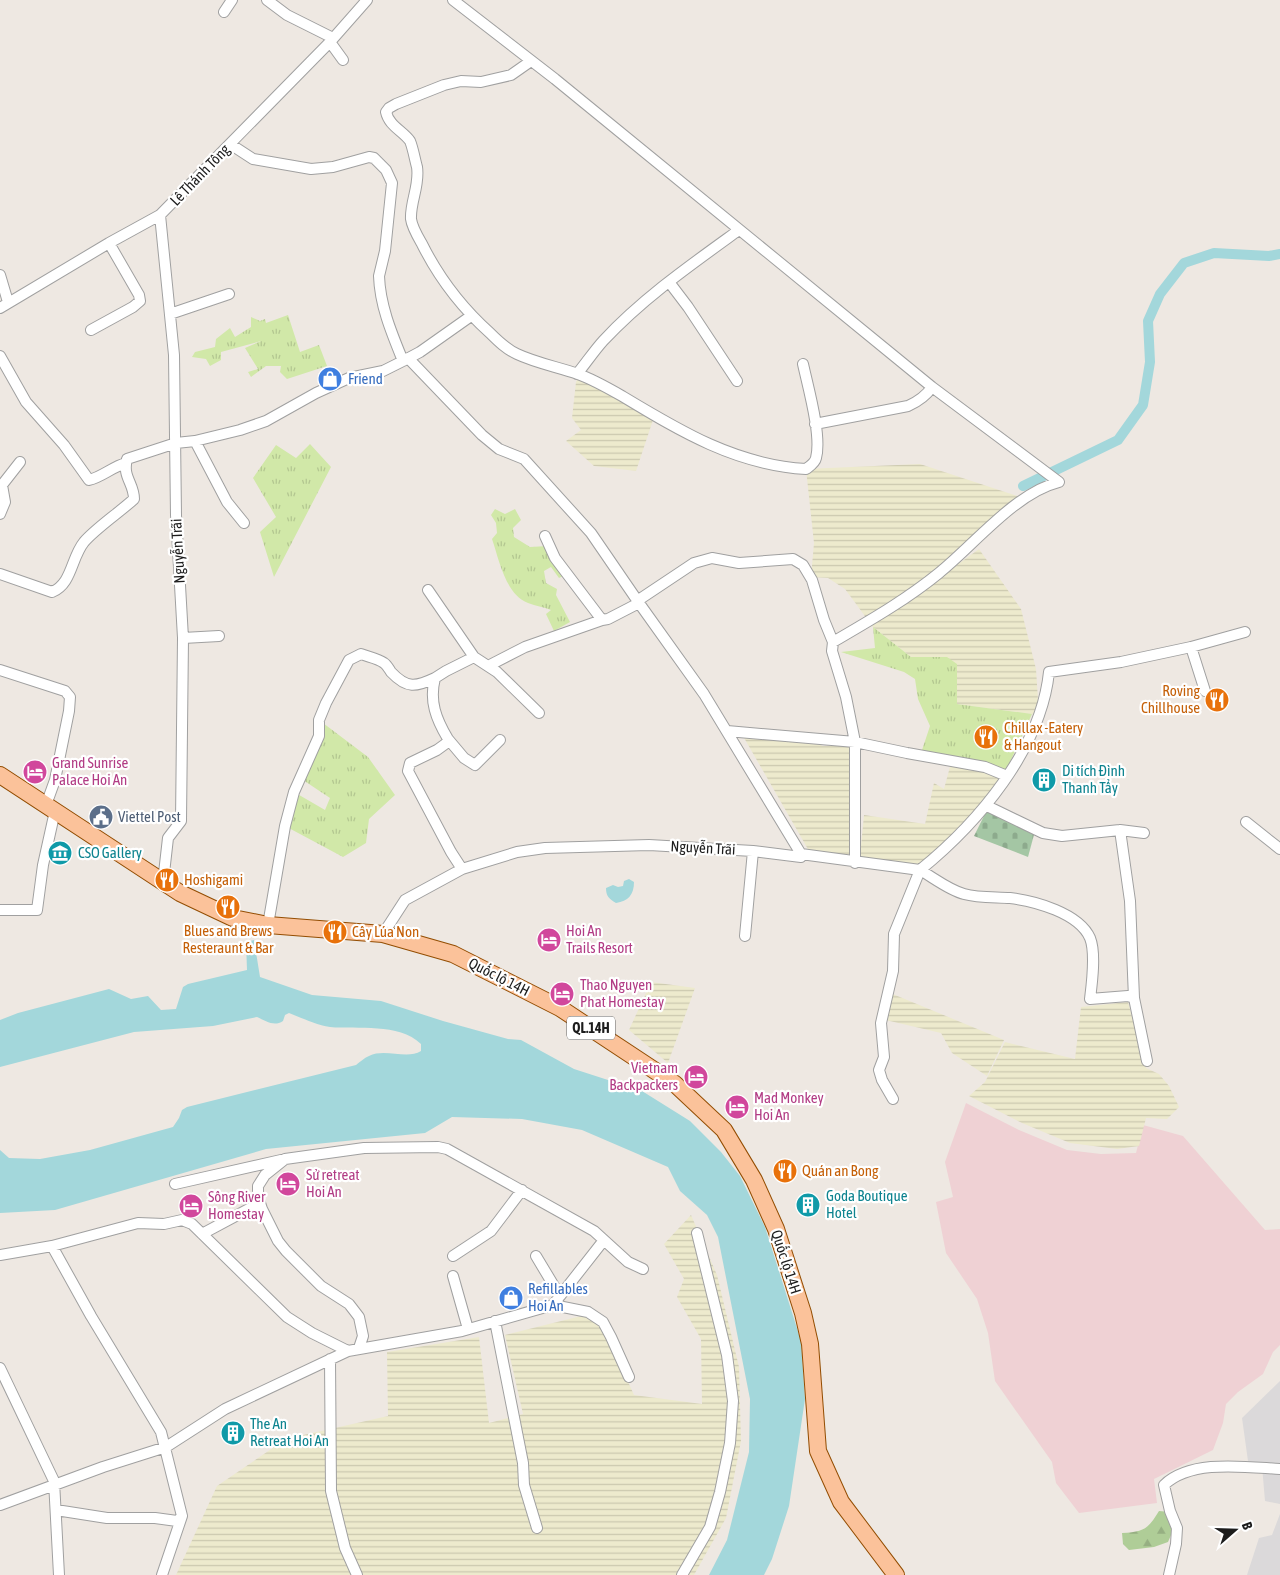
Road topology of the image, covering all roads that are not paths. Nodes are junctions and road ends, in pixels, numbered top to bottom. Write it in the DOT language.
graph roads {
  1 [pos="232,0"];
  2 [pos="267,0"];
  3 [pos="367,0"];
  4 [pos="453,0"];
  5 [pos="224,12"];
  6 [pos="332,40"];
  7 [pos="343,60"];
  8 [pos="531,61"];
  9 [pos="230,144"];
  10 [pos="160,215"];
  11 [pos="739,230"];
  12 [pos="109,243"];
  13 [pos="0,275"];
  14 [pos="669,282"];
  15 [pos="229,294"];
  16 [pos="4,305"];
  17 [pos="170,314"];
  18 [pos="471,316"];
  19 [pos="91,330"];
  20 [pos="0,356"];
  21 [pos="405,360"];
  22 [pos="802,364"];
  23 [pos="577,374"];
  24 [pos="737,381"];
  25 [pos="932,387"];
  26 [pos="815,424"];
  27 [pos="196,441"];
  28 [pos="176,443"];
  29 [pos="20,462"];
  30 [pos="126,463"];
  31 [pos="0,514"];
  32 [pos="244,523"];
  33 [pos="545,536"];
  34 [pos="0,574"];
  35 [pos="428,590"];
  36 [pos="638,602"];
  37 [pos="602,620"];
  38 [pos="1245,632"];
  39 [pos="219,636"];
  40 [pos="183,638"];
  41 [pos="833,642"];
  42 [pos="1191,647"];
  43 [pos="474,656"];
  44 [pos="488,666"];
  45 [pos="0,670"];
  46 [pos="435,678"];
  47 [pos="1205,691"];
  48 [pos="539,713"];
  49 [pos="727,731"];
  50 [pos="448,739"];
  51 [pos="500,740"];
  52 [pos="855,742"];
  53 [pos="0,775"];
  54 [pos="1007,776"];
  55 [pos="987,806"];
  56 [pos="50,808"];
  57 [pos="1246,822"];
  58 [pos="1120,830"];
  59 [pos="1144,833"];
  60 [pos="1280,849"];
  61 [pos="753,851"];
  62 [pos="801,854"];
  63 [pos="855,863"];
  64 [pos="462,869"];
  65 [pos="920,870"];
  66 [pos="163,882"];
  67 [pos="0,910"];
  68 [pos="268,925"];
  69 [pos="383,934"];
  70 [pos="745,936"];
  71 [pos="1134,998"];
  72 [pos="1147,1061"];
  73 [pos="893,1099"];
  74 [pos="285,1159"];
  75 [pos="175,1184"];
  76 [pos="522,1190"];
  77 [pos="260,1204"];
  78 [pos="697,1233"];
  79 [pos="202,1234"];
  80 [pos="604,1240"];
  81 [pos="52,1246"];
  82 [pos="0,1255"];
  83 [pos="453,1256"];
  84 [pos="536,1256"];
  85 [pos="643,1270"];
  86 [pos="452,1276"];
  87 [pos="560,1296"];
  88 [pos="553,1305"];
  89 [pos="495,1321"];
  90 [pos="468,1329"];
  91 [pos="359,1348"];
  92 [pos="348,1351"];
  93 [pos="330,1359"];
  94 [pos="0,1368"];
  95 [pos="629,1377"];
  96 [pos="166,1447"];
  97 [pos="1280,1469"];
  98 [pos="54,1485"];
  99 [pos="0,1505"];
  100 [pos="56,1510"];
  101 [pos="181,1518"];
  102 [pos="537,1528"];
  103 [pos="59,1575"];
  104 [pos="162,1575"];
  105 [pos="357,1575"];
  106 [pos="682,1575"];
  107 [pos="896,1575"];
  108 [pos="1169,1575"];
  1 -- 5 [label="street"];
  2 -- 6 [label="street"];
  3 -- 6 [label="street, Lê Thánh Tông"];
  4 -- 8 [label="street"];
  6 -- 7 [label="street"];
  6 -- 9 [label="street, Lê Thánh Tông"];
  8 -- 11 [label="street"];
  8 -- 18 [label="street"];
  9 -- 10 [label="street, Lê Thánh Tông"];
  9 -- 21 [label="street"];
  10 -- 12 [label="street, Lê Thánh Tông"];
  10 -- 17 [label="street, Nguyễn Trãi"];
  11 -- 14 [label="street"];
  11 -- 25 [label="street"];
  12 -- 16 [label="street, Lê Thánh Tông"];
  12 -- 19 [label="street"];
  13 -- 16 [label="street"];
  14 -- 23 [label="street"];
  14 -- 24 [label="street"];
  15 -- 17 [label="street"];
  17 -- 28 [label="street, Nguyễn Trãi"];
  18 -- 21 [label="street"];
  18 -- 23 [label="street"];
  20 -- 30 [label="street"];
  21 -- 27 [label="street"];
  21 -- 36 [label="street"];
  22 -- 26 [label="street"];
  23 -- 26 [label="street"];
  25 -- 26 [label="street"];
  25 -- 41 [label="street"];
  27 -- 28 [label="street"];
  27 -- 32 [label="street"];
  28 -- 30 [label="street"];
  28 -- 40 [label="street, Nguyễn Trãi"];
  29 -- 31 [label="street"];
  30 -- 34 [label="street"];
  33 -- 37 [label="street"];
  35 -- 43 [label="street"];
  36 -- 37 [label="street"];
  36 -- 41 [label="street"];
  36 -- 49 [label="street"];
  37 -- 44 [label="street"];
  38 -- 42 [label="street"];
  39 -- 40 [label="street"];
  40 -- 66 [label="street, Nguyễn Trãi"];
  41 -- 52 [label="street"];
  42 -- 47 [label="street"];
  42 -- 54 [label="street"];
  43 -- 44 [label="street"];
  43 -- 46 [label="street"];
  44 -- 48 [label="street"];
  45 -- 56 [label="street"];
  46 -- 50 [label="street"];
  46 -- 68 [label="street"];
  49 -- 52 [label="street"];
  49 -- 62 [label="street"];
  50 -- 51 [label="street"];
  50 -- 64 [label="street"];
  52 -- 54 [label="street"];
  52 -- 63 [label="street"];
  53 -- 56 [label="main road, Quốc lộ 14H / QL.14H"];
  54 -- 55 [label="street"];
  55 -- 58 [label="street"];
  55 -- 65 [label="street"];
  56 -- 66 [label="main road, Quốc lộ 14H / QL.14H"];
  56 -- 67 [label="street"];
  57 -- 60 [label="street"];
  58 -- 59 [label="street"];
  58 -- 71 [label="street"];
  61 -- 62 [label="street, Nguyễn Trãi"];
  61 -- 64 [label="street, Nguyễn Trãi"];
  61 -- 70 [label="street"];
  62 -- 63 [label="street, Nguyễn Trãi"];
  63 -- 65 [label="street, Nguyễn Trãi"];
  64 -- 69 [label="street, Nguyễn Trãi"];
  65 -- 71 [label="street"];
  65 -- 73 [label="street"];
  66 -- 68 [label="main road, Quốc lộ 14H / QL.14H"];
  68 -- 69 [label="main road, Quốc lộ 14H / QL.14H"];
  69 -- 107 [label="main road, Quốc lộ 14H / QL.14H"];
  71 -- 72 [label="street"];
  74 -- 75 [label="street"];
  74 -- 76 [label="street"];
  74 -- 77 [label="street"];
  76 -- 80 [label="street"];
  76 -- 83 [label="street"];
  77 -- 79 [label="street"];
  77 -- 91 [label="street"];
  78 -- 106 [label="street"];
  79 -- 81 [label="street"];
  79 -- 92 [label="street"];
  80 -- 85 [label="street"];
  80 -- 87 [label="street"];
  81 -- 82 [label="street"];
  81 -- 96 [label="street"];
  84 -- 87 [label="street"];
  86 -- 90 [label="street"];
  87 -- 88 [label="street"];
  88 -- 89 [label="street"];
  88 -- 95 [label="street"];
  89 -- 90 [label="street"];
  89 -- 102 [label="street"];
  90 -- 91 [label="street"];
  91 -- 92 [label="street"];
  92 -- 93 [label="street"];
  93 -- 96 [label="street"];
  93 -- 105 [label="street"];
  94 -- 98 [label="street"];
  96 -- 98 [label="street"];
  96 -- 101 [label="street"];
  97 -- 108 [label="street"];
  98 -- 99 [label="street"];
  98 -- 100 [label="street"];
  100 -- 101 [label="street"];
  100 -- 103 [label="street"];
  101 -- 104 [label="street"];
}
